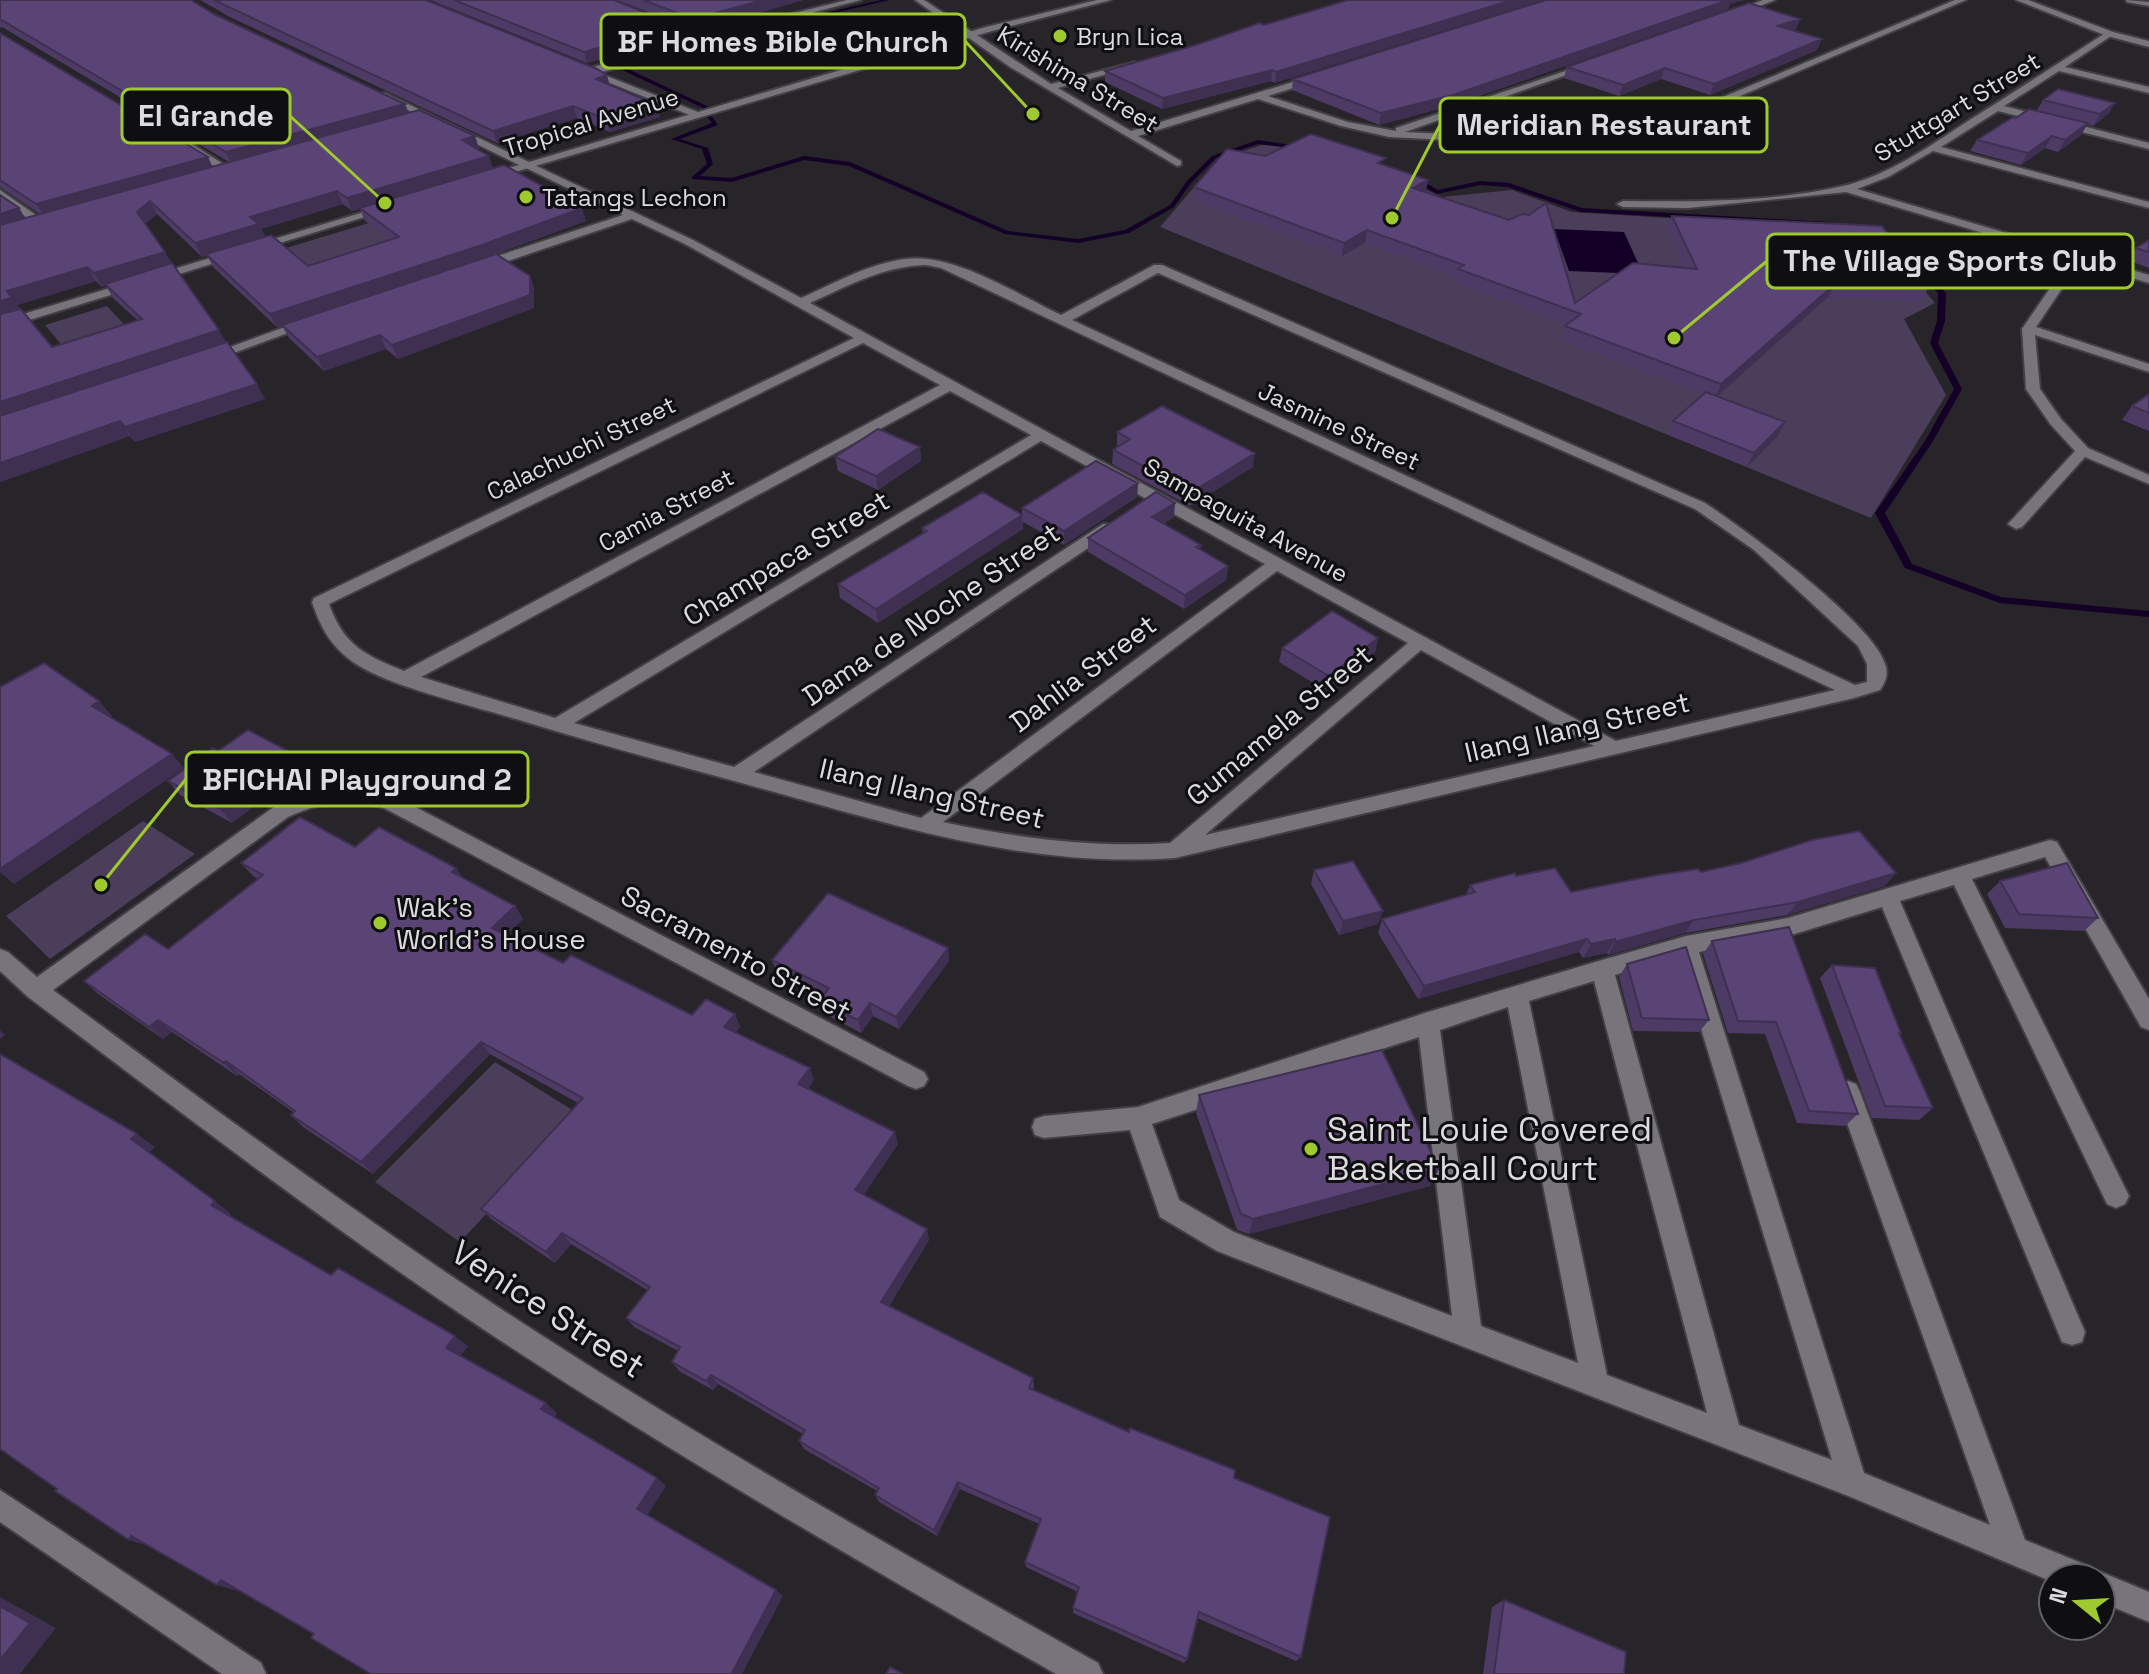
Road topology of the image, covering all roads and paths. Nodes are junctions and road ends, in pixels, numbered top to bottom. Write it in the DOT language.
graph roads {
  1 [pos="857,0"];
  2 [pos="919,0"];
  3 [pos="1107,0"];
  4 [pos="1771,0"];
  5 [pos="1962,0"];
  6 [pos="2020,0"];
  7 [pos="2130,0"];
  8 [pos="2149,4"];
  9 [pos="1727,15"];
  10 [pos="686,33"];
  11 [pos="2110,34"];
  12 [pos="968,35"];
  13 [pos="700,39"];
  14 [pos="2149,44"];
  15 [pos="1610,56"];
  16 [pos="1142,61"];
  17 [pos="576,67"];
  18 [pos="2059,68"];
  19 [pos="591,73"];
  20 [pos="1320,77"];
  21 [pos="1051,87"];
  22 [pos="2149,90"];
  23 [pos="374,91"];
  24 [pos="1259,96"];
  25 [pos="1999,108"];
  26 [pos="695,114"];
  27 [pos="428,117"];
  28 [pos="414,121"];
  29 [pos="1133,134"];
  30 [pos="1389,134"];
  31 [pos="180,141"];
  32 [pos="2149,146"];
  33 [pos="1932,148"];
  34 [pos="1177,163"];
  35 [pos="528,165"];
  36 [pos="245,168"];
  37 [pos="231,172"];
  38 [pos="217,176"];
  39 [pos="480,180"];
  40 [pos="1846,189"];
  41 [pos="0,193"];
  42 [pos="1623,204"];
  43 [pos="2149,205"];
  44 [pos="394,206"];
  45 [pos="631,216"];
  46 [pos="57,220"];
  47 [pos="42,224"];
  48 [pos="25,229"];
  49 [pos="2078,257"];
  50 [pos="461,272"];
  51 [pos="2149,279"];
  52 [pos="800,303"];
  53 [pos="329,316"];
  54 [pos="1062,320"];
  55 [pos="0,325"];
  56 [pos="2028,329"];
  57 [pos="863,338"];
  58 [pos="194,362"];
  59 [pos="2149,368"];
  60 [pos="950,385"];
  61 [pos="1041,435"];
  62 [pos="2083,451"];
  63 [pos="2149,480"];
  64 [pos="1141,505"];
  65 [pos="2016,524"];
  66 [pos="1276,564"];
  67 [pos="320,602"];
  68 [pos="1420,642"];
  69 [pos="405,678"];
  70 [pos="1854,692"];
  71 [pos="557,725"];
  72 [pos="1612,747"];
  73 [pos="736,775"];
  74 [pos="924,826"];
  75 [pos="1175,850"];
  76 [pos="1960,875"];
  77 [pos="1888,897"];
  78 [pos="1788,927"];
  79 [pos="1686,945"];
  80 [pos="1799,957"];
  81 [pos="0,958"];
  82 [pos="1602,969"];
  83 [pos="36,990"];
  84 [pos="1517,995"];
  85 [pos="2149,1020"];
  86 [pos="1428,1022"];
  87 [pos="1842,1075"];
  88 [pos="916,1079"];
  89 [pos="1138,1118"];
  90 [pos="1044,1127"];
  91 [pos="2116,1196"];
  92 [pos="2072,1332"];
  93 [pos="1468,1333"];
  94 [pos="1595,1382"];
  95 [pos="1728,1437"];
  96 [pos="1853,1483"];
  97 [pos="0,1505"];
  98 [pos="2014,1551"];
  99 [pos="2041,1562"];
  100 [pos="2117,1594"];
  101 [pos="2149,1607"];
  102 [pos="250,1674"];
  103 [pos="1087,1674"];
  1 -- 13 [label="street"];
  2 -- 12 [label="street, Kirishima Street"];
  3 -- 12 [label="street, Tropical Avenue"];
  4 -- 9 [label="street"];
  5 -- 30 [label="street"];
  6 -- 11 [label="street"];
  7 -- 8 [label="street"];
  10 -- 13 [label="street"];
  11 -- 14 [label="street"];
  11 -- 18 [label="street, Stuttgart Street"];
  12 -- 21 [label="street, Kirishima Street"];
  12 -- 26 [label="street, Tropical Avenue"];
  13 -- 19 [label="street"];
  15 -- 30 [label="street"];
  16 -- 21 [label="street"];
  17 -- 19 [label="street"];
  18 -- 22 [label="street"];
  18 -- 25 [label="street, Stuttgart Street"];
  19 -- 26 [label="street"];
  20 -- 24 [label="street"];
  21 -- 29 [label="street, Kirishima Street"];
  23 -- 27 [label="street, Sampaguita Avenue"];
  24 -- 29 [label="street"];
  24 -- 30 [label="street"];
  25 -- 32 [label="street"];
  25 -- 33 [label="street, Stuttgart Street"];
  26 -- 35 [label="street, Tropical Avenue"];
  27 -- 28 [label="street"];
  27 -- 35 [label="street, Sampaguita Avenue"];
  29 -- 34 [label="street, Kirishima Street"];
  31 -- 37 [label="street"];
  33 -- 40 [label="street, Stuttgart Street"];
  33 -- 43 [label="street"];
  35 -- 39 [label="street, Tropical Avenue"];
  35 -- 45 [label="street, Sampaguita Avenue"];
  36 -- 37 [label="street"];
  37 -- 38 [label="street"];
  40 -- 42 [label="street, Stuttgart Street"];
  40 -- 49 [label="street"];
  41 -- 47 [label="street"];
  44 -- 55 [label="street"];
  45 -- 50 [label="street"];
  45 -- 52 [label="street, Sampaguita Avenue"];
  46 -- 47 [label="street"];
  47 -- 48 [label="street"];
  49 -- 51 [label="street"];
  49 -- 56 [label="street"];
  52 -- 54 [label="street, Jasmine Street"];
  52 -- 57 [label="street, Sampaguita Avenue"];
  53 -- 58 [label="street"];
  54 -- 70 [label="street, Jasmine Street"];
  54 -- 70 [label="street"];
  56 -- 59 [label="street"];
  56 -- 62 [label="street"];
  57 -- 60 [label="street, Sampaguita Avenue"];
  57 -- 67 [label="street, Calachuchi Street"];
  60 -- 61 [label="street, Sampaguita Avenue"];
  60 -- 69 [label="street, Camia Street"];
  61 -- 64 [label="street, Sampaguita Avenue"];
  61 -- 71 [label="street, Champaca Street"];
  62 -- 63 [label="street"];
  62 -- 65 [label="street"];
  64 -- 66 [label="street, Sampaguita Avenue"];
  64 -- 73 [label="street, Dama de Noche Street"];
  66 -- 68 [label="street, Sampaguita Avenue"];
  66 -- 74 [label="street, Dahlia Street"];
  67 -- 69 [label="street, Ilang Ilang Street"];
  68 -- 72 [label="street, Sampaguita Avenue"];
  68 -- 75 [label="street, Gumamela Street"];
  69 -- 71 [label="street, Ilang Ilang Street"];
  70 -- 72 [label="street, Ilang Ilang Street"];
  71 -- 73 [label="street, Ilang Ilang Street"];
  72 -- 75 [label="street, Ilang Ilang Street"];
  73 -- 74 [label="street, Ilang Ilang Street"];
  74 -- 75 [label="street, Ilang Ilang Street"];
  76 -- 77 [label="street"];
  76 -- 85 [label="street"];
  76 -- 91 [label="street"];
  77 -- 78 [label="street"];
  77 -- 92 [label="street"];
  78 -- 79 [label="street"];
  78 -- 80 [label="street"];
  79 -- 82 [label="street"];
  79 -- 96 [label="street"];
  81 -- 83 [label="street, Venice Street"];
  82 -- 84 [label="street"];
  82 -- 95 [label="street"];
  83 -- 88 [label="street, Sacramento Street"];
  83 -- 103 [label="street, Venice Street"];
  84 -- 86 [label="street"];
  84 -- 94 [label="street"];
  86 -- 89 [label="street"];
  86 -- 93 [label="street"];
  87 -- 98 [label="street"];
  89 -- 90 [label="street"];
  89 -- 93 [label="street"];
  93 -- 94 [label="street"];
  94 -- 95 [label="street"];
  95 -- 96 [label="street"];
  96 -- 98 [label="street"];
  97 -- 102 [label="street"];
  98 -- 99 [label="street"];
  100 -- 101 [label="street"];
}
